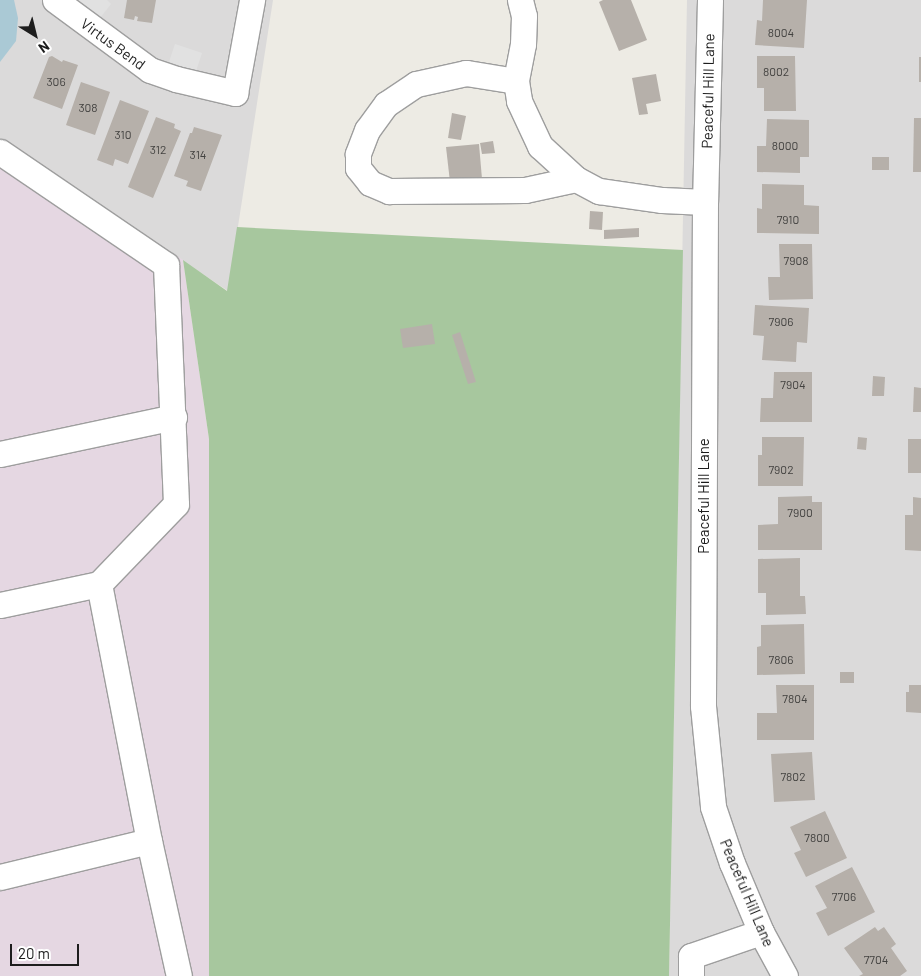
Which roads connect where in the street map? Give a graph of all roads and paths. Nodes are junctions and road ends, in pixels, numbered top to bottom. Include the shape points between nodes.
1 (55, 0) edge
2 (252, 0) edge
3 (520, 0) edge
4 (710, 0) edge
5 (516, 81) junction
6 (0, 152) edge
7 (576, 179) junction
8 (705, 202) junction
9 (174, 417) junction
10 (0, 454) edge
11 (99, 584) junction
12 (0, 605) edge
13 (149, 841) junction
14 (0, 878) edge
15 (762, 932) junction
16 (179, 976) edge
17 (691, 976) edge
18 (785, 976) edge

1 - 2 street, Virtus Bend via 150,70 235,93
3 - 5 street via 524,16 523,44
4 - 8 street, Peaceful Hill Lane
5 - 7 street via 518,101 540,146
5 - 7 street via 466,73 416,84 386,104 367,130 358,154 358,168 370,183 389,192 525,190
6 - 9 street via 166,266
7 - 8 street via 599,191
8 - 15 street, Peaceful Hill Lane via 702,706 713,807 732,863
9 - 10 street
9 - 11 street via 176,504
11 - 12 street
11 - 13 street
13 - 14 street
13 - 16 street
15 - 17 street via 691,956
15 - 18 street, Peaceful Hill Lane

